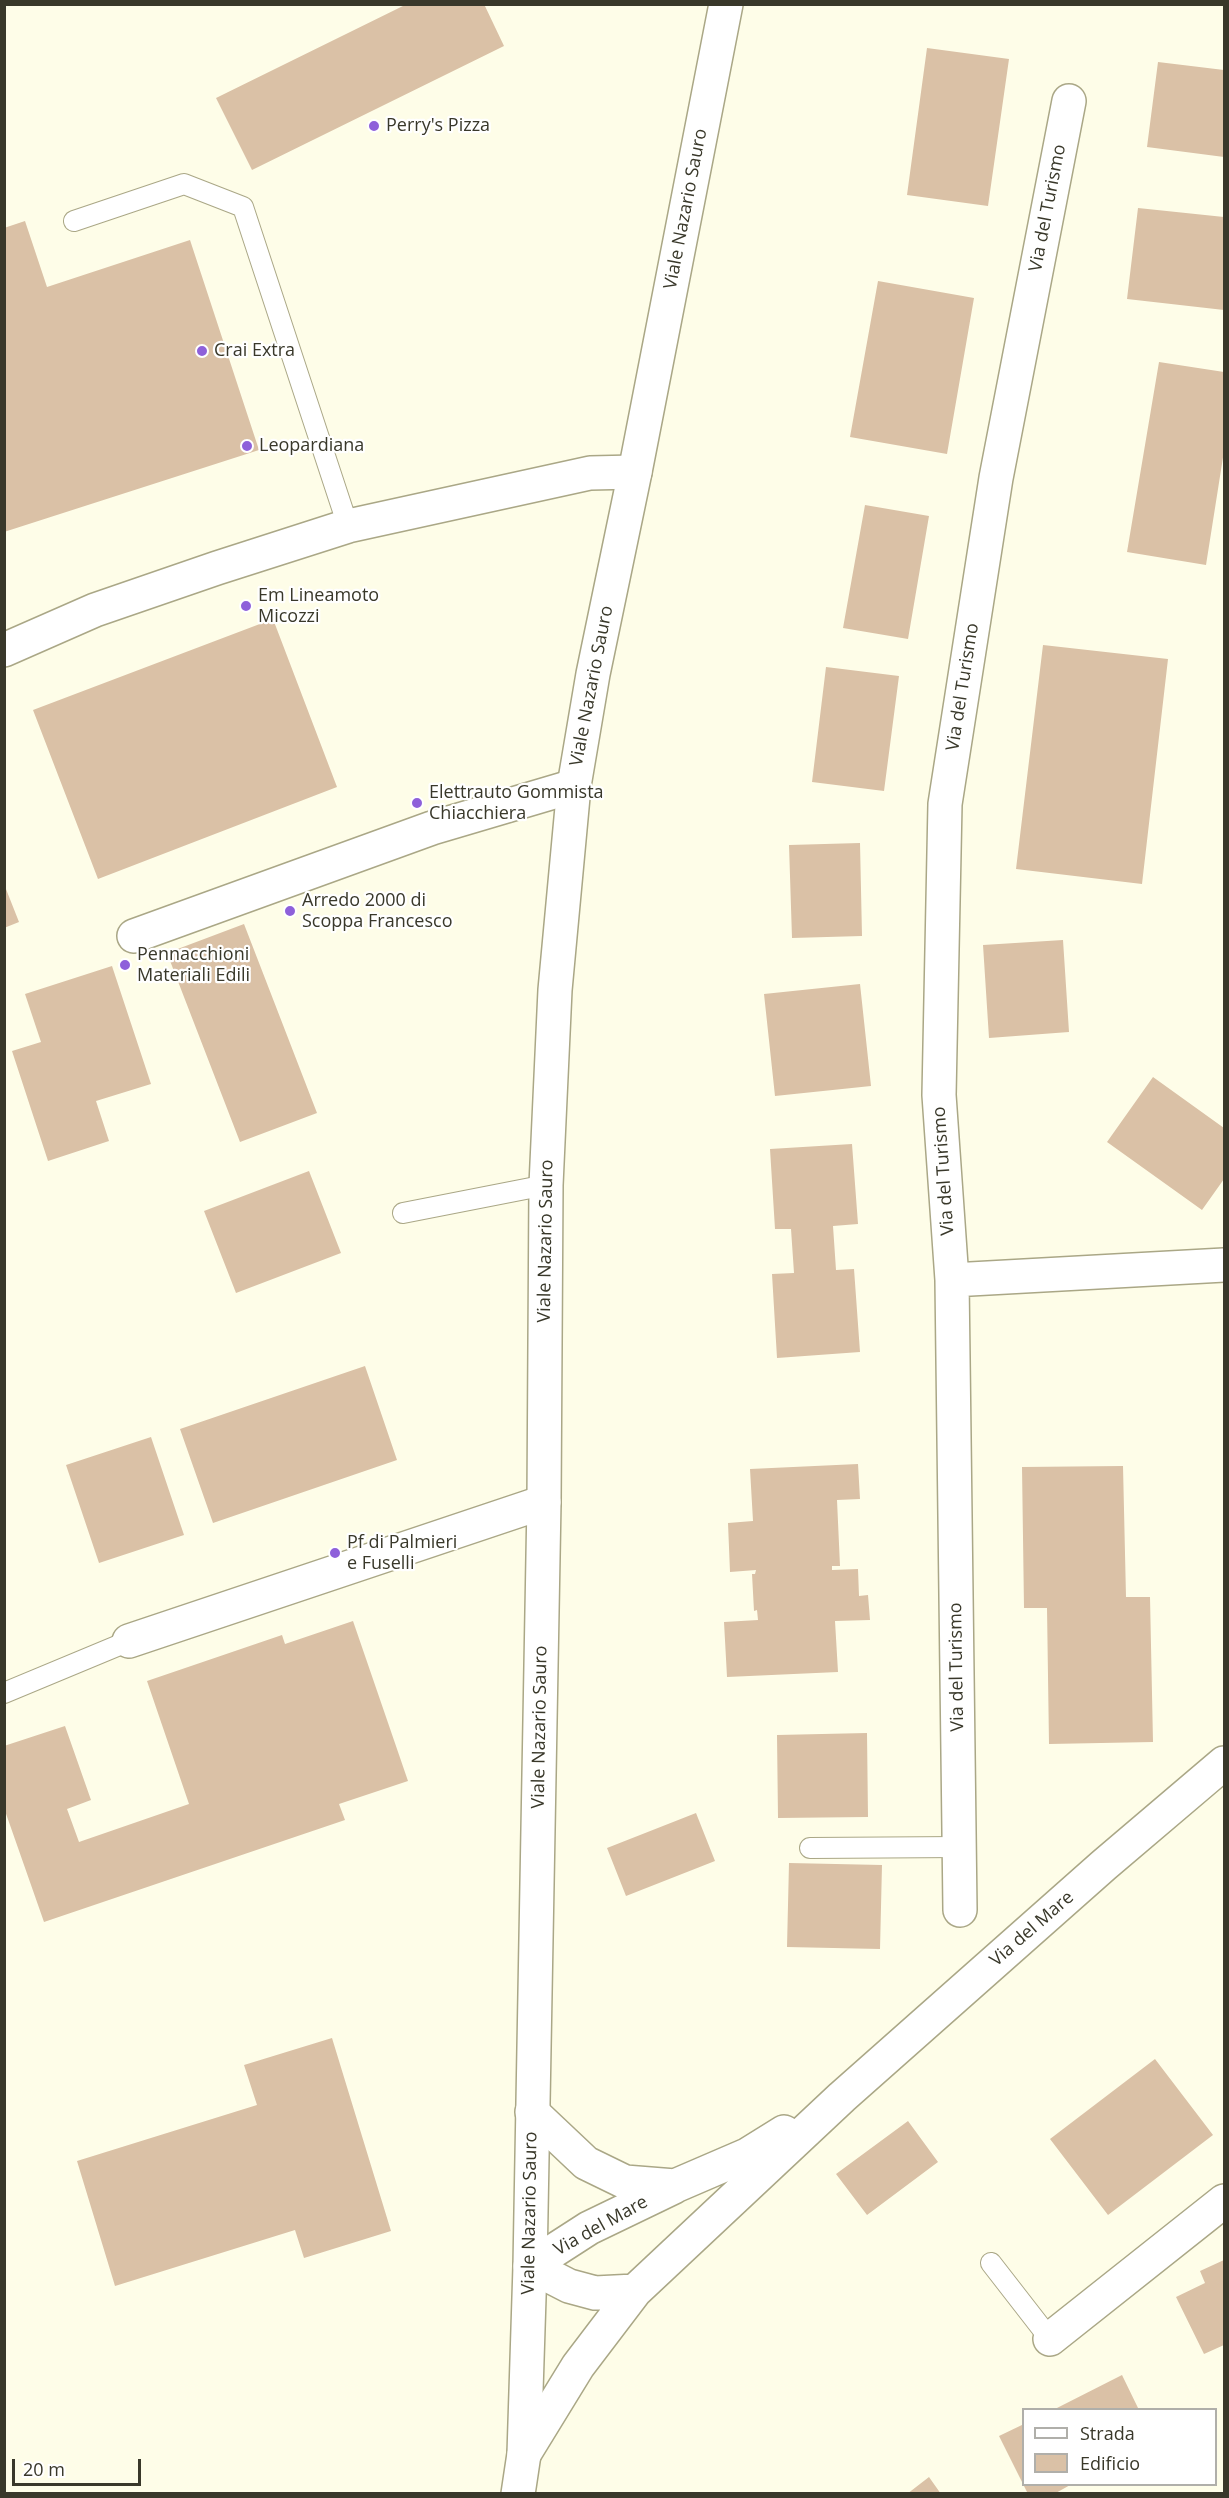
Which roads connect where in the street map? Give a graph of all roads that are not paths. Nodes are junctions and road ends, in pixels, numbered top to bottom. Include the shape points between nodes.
1 (726, 4) edge
2 (1069, 101) dead end
3 (74, 221) dead end
4 (635, 472) junction
5 (348, 526) junction
6 (4, 650) edge
7 (574, 786) junction
8 (134, 936) dead end
9 (546, 1185) junction
10 (403, 1213) dead end
11 (1224, 1265) edge
12 (951, 1280) junction
13 (544, 1502) junction
14 (129, 1641) joint
15 (4, 1693) edge
16 (1224, 1762) edge
17 (960, 1847) junction
18 (810, 1848) dead end
19 (960, 1910) dead end
20 (842, 2097) junction
21 (532, 2112) junction
22 (675, 2186) junction
23 (1224, 2201) edge
24 (991, 2263) dead end
25 (530, 2266) junction
26 (635, 2292) junction
27 (1050, 2339) joint
28 (524, 2454) junction
29 (518, 2493) edge

1 - 4 street, Viale Nazario Sauro
2 - 12 street, Via del Turismo via 996,478 945,804 939,1095
3 - 5 lane via 184,184 243,207
4 - 5 street via 590,473
4 - 7 street, Viale Nazario Sauro via 592,674
5 - 6 street via 95,610
7 - 8 street via 432,828
7 - 9 street, Viale Nazario Sauro via 555,990
9 - 10 lane
9 - 13 street, Viale Nazario Sauro
11 - 12 street
12 - 17 street, Via del Turismo
13 - 14 street
13 - 21 street, Viale Nazario Sauro
14 - 15 lane
16 - 20 street, Via del Mare
17 - 18 lane
17 - 19 street, Via del Turismo
20 - 22 street, Via del Mare via 747,2155
20 - 26 street, Via del Mare
21 - 22 street, Via del Mare via 586,2163 625,2182
21 - 25 street, Viale Nazario Sauro
22 - 25 street, Via del Mare via 589,2228
23 - 27 street
24 - 27 lane
25 - 26 street, Via del Mare via 569,2286 595,2293
25 - 28 street, Viale Nazario Sauro
26 - 28 street, Via del Mare via 578,2366
28 - 29 street, Viale Nazario Sauro

